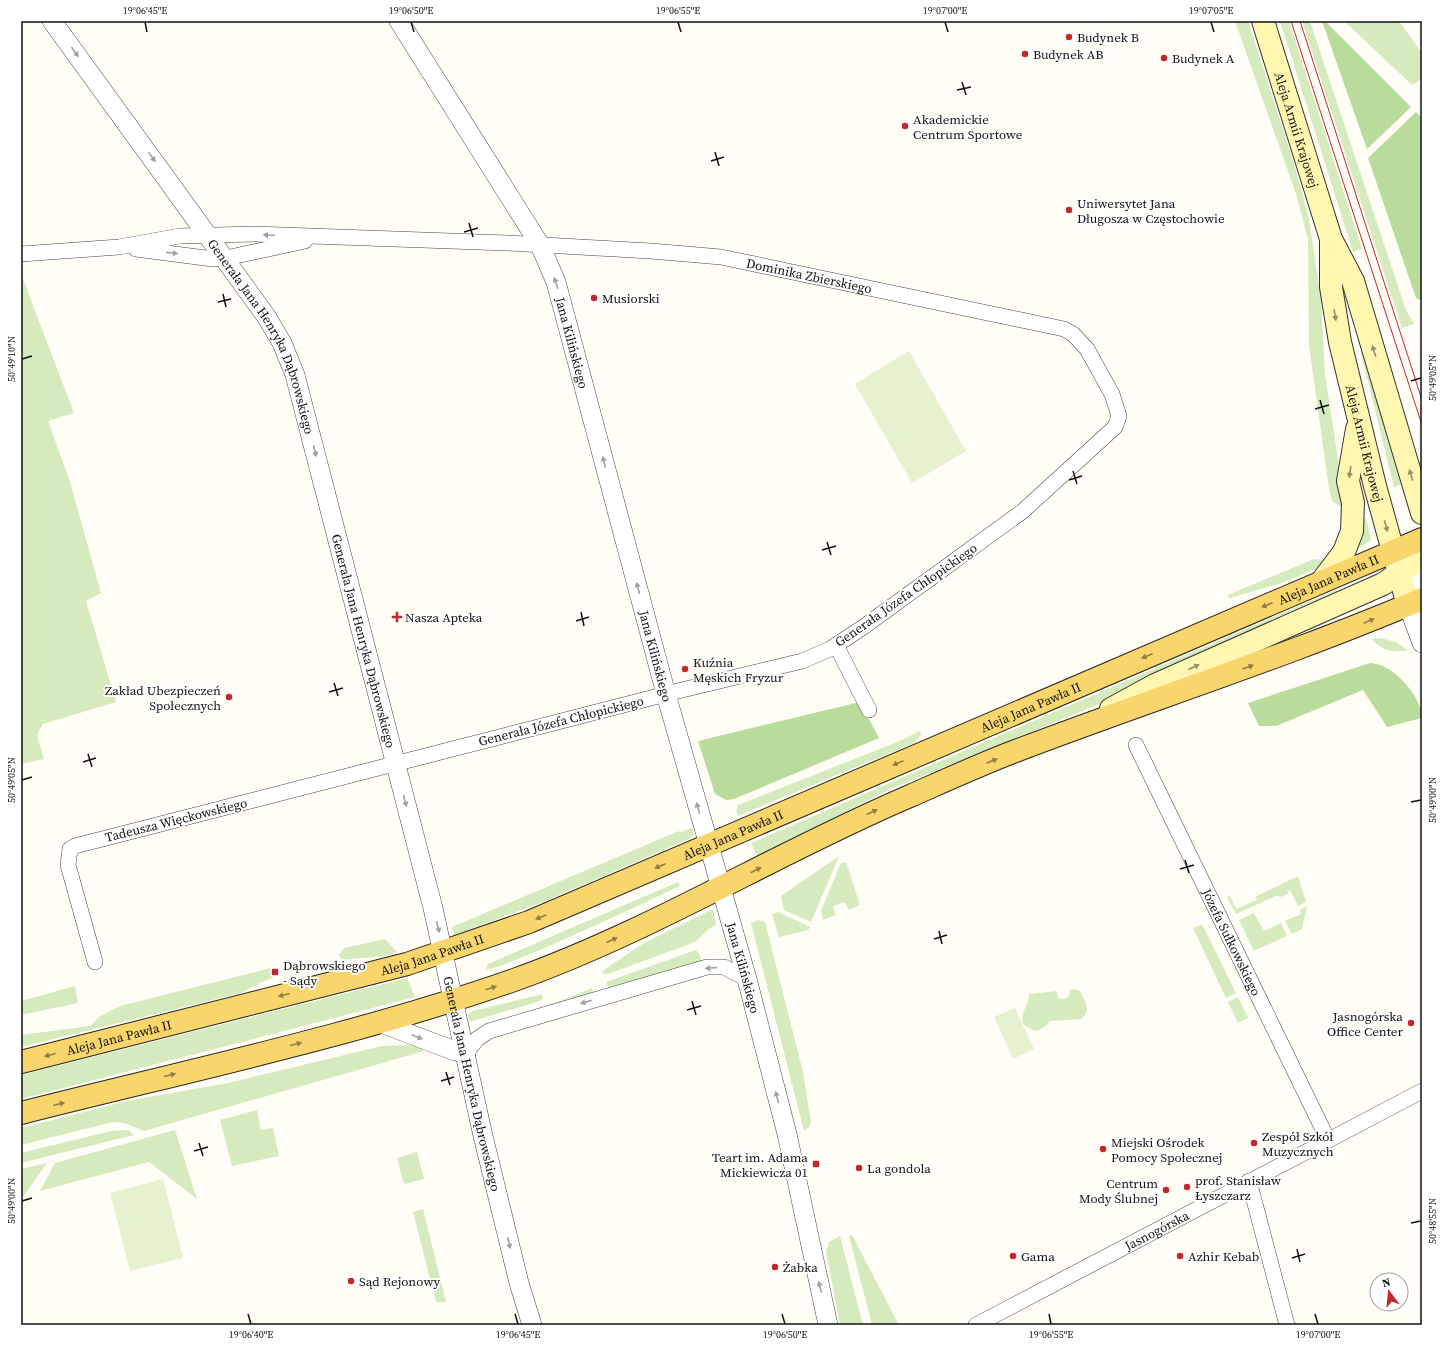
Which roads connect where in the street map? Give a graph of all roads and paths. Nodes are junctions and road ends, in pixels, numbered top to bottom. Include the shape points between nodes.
1 (52, 21) edge
2 (399, 21) edge
3 (1263, 21) edge
4 (208, 234) junction
5 (322, 236) junction
6 (1331, 238) junction
7 (540, 245) junction
8 (119, 247) junction
9 (21, 254) edge
10 (226, 258) junction
11 (1073, 334) joint
12 (1358, 420) junction
13 (1422, 513) edge
14 (1422, 539) edge
15 (1422, 549) edge
16 (1393, 551) junction
17 (1399, 575) junction
18 (1422, 579) edge
19 (1322, 581) junction
20 (1415, 602) edge
21 (1422, 643) edge
22 (836, 645) junction
23 (666, 694) junction
24 (869, 710) dead end
25 (1073, 730) junction
26 (1136, 745) dead end
27 (395, 763) junction
28 (709, 845) junction
29 (721, 888) junction
30 (444, 952) junction
31 (95, 962) dead end
32 (747, 979) junction
33 (454, 1000) junction
34 (381, 1023) junction
35 (466, 1053) junction
36 (21, 1062) edge
37 (1422, 1091) edge
38 (21, 1113) edge
39 (1328, 1140) junction
40 (1249, 1181) junction
41 (532, 1325) edge
42 (828, 1325) edge
43 (976, 1325) edge
44 (1287, 1325) edge

1 -> 4 street, Generała Jana Henryka Dąbrowskiego
2 - 7 street, Jana Kilińskiego
3 - 6 main road, Aleja Armii Krajowej
5 -> 4 street, Dominika Zbierskiego
4 - 8 street, Dominika Zbierskiego via 180,236
4 - 10 street, Generała Jana Henryka Dąbrowskiego
5 - 7 street, Dominika Zbierskiego
5 - 10 street via 257,253
6 -> 12 main road, Aleja Armii Krajowej via 1331,287 1335,316
13 -> 6 main road, Aleja Armii Krajowej via 1353,281
7 - 11 street, Dominika Zbierskiego via 721,257 1051,325
23 -> 7 street, Jana Kilińskiego via 556,282
8 - 9 street
8 -> 10 street via 213,259
10 -> 27 street, Generała Jana Henryka Dąbrowskiego via 282,343 295,375
11 - 22 street, Generała Józefa Chłopickiego via 1087,349 1112,394 1119,416 1115,426 1023,511
12 -> 16 main road, Aleja Armii Krajowej
12 -> 19 main road via 1348,481 1353,503 1352,531 1344,552
14 - 16 main road, Aleja Jana Pawła II
15 - 17 main road via 1410,566
16 - 17 main road, Aleja Armii Krajowej
16 - 19 main road, Aleja Jana Pawła II
17 - 20 main road, Aleja Armii Krajowej
25 -> 17 main road via 1155,685 1365,593
18 - 20 street
19 -> 28 main road, Aleja Jana Pawła II
20 - 21 street, Aleja Armii Krajowej
25 -> 20 main road via 1345,632
22 - 23 street, Generała Józefa Chłopickiego via 802,661
22 - 24 street
23 - 27 street, Generała Józefa Chłopickiego
28 -> 23 street, Jana Kilińskiego
29 -> 25 main road via 874,811 1012,752
26 - 39 street, Józefa Sułkowskiego
27 -> 30 street, Generała Jana Henryka Dąbrowskiego
27 - 31 street, Tadeusza Więckowskiego via 70,849 68,865
28 - 29 street, Jana Kilińskiego
28 -> 30 main road, Aleja Jana Pawła II via 529,922
29 - 32 street, Jana Kilińskiego
33 -> 29 main road via 568,960
30 - 33 street, Generała Jana Henryka Dąbrowskiego
30 -> 36 main road, Aleja Jana Pawła II via 407,964
32 -> 35 street via 724,967 707,967 489,1031 477,1039
42 -> 32 street, Jana Kilińskiego via 787,1134
33 - 34 main road
33 - 35 street, Generała Jana Henryka Dąbrowskiego
34 -> 35 street
38 -> 34 main road
35 -> 41 street, Generała Jana Henryka Dąbrowskiego via 500,1205
37 - 39 street, Jasnogórska
39 - 40 street, Jasnogórska
40 - 43 street, Jasnogórska
40 - 44 street

